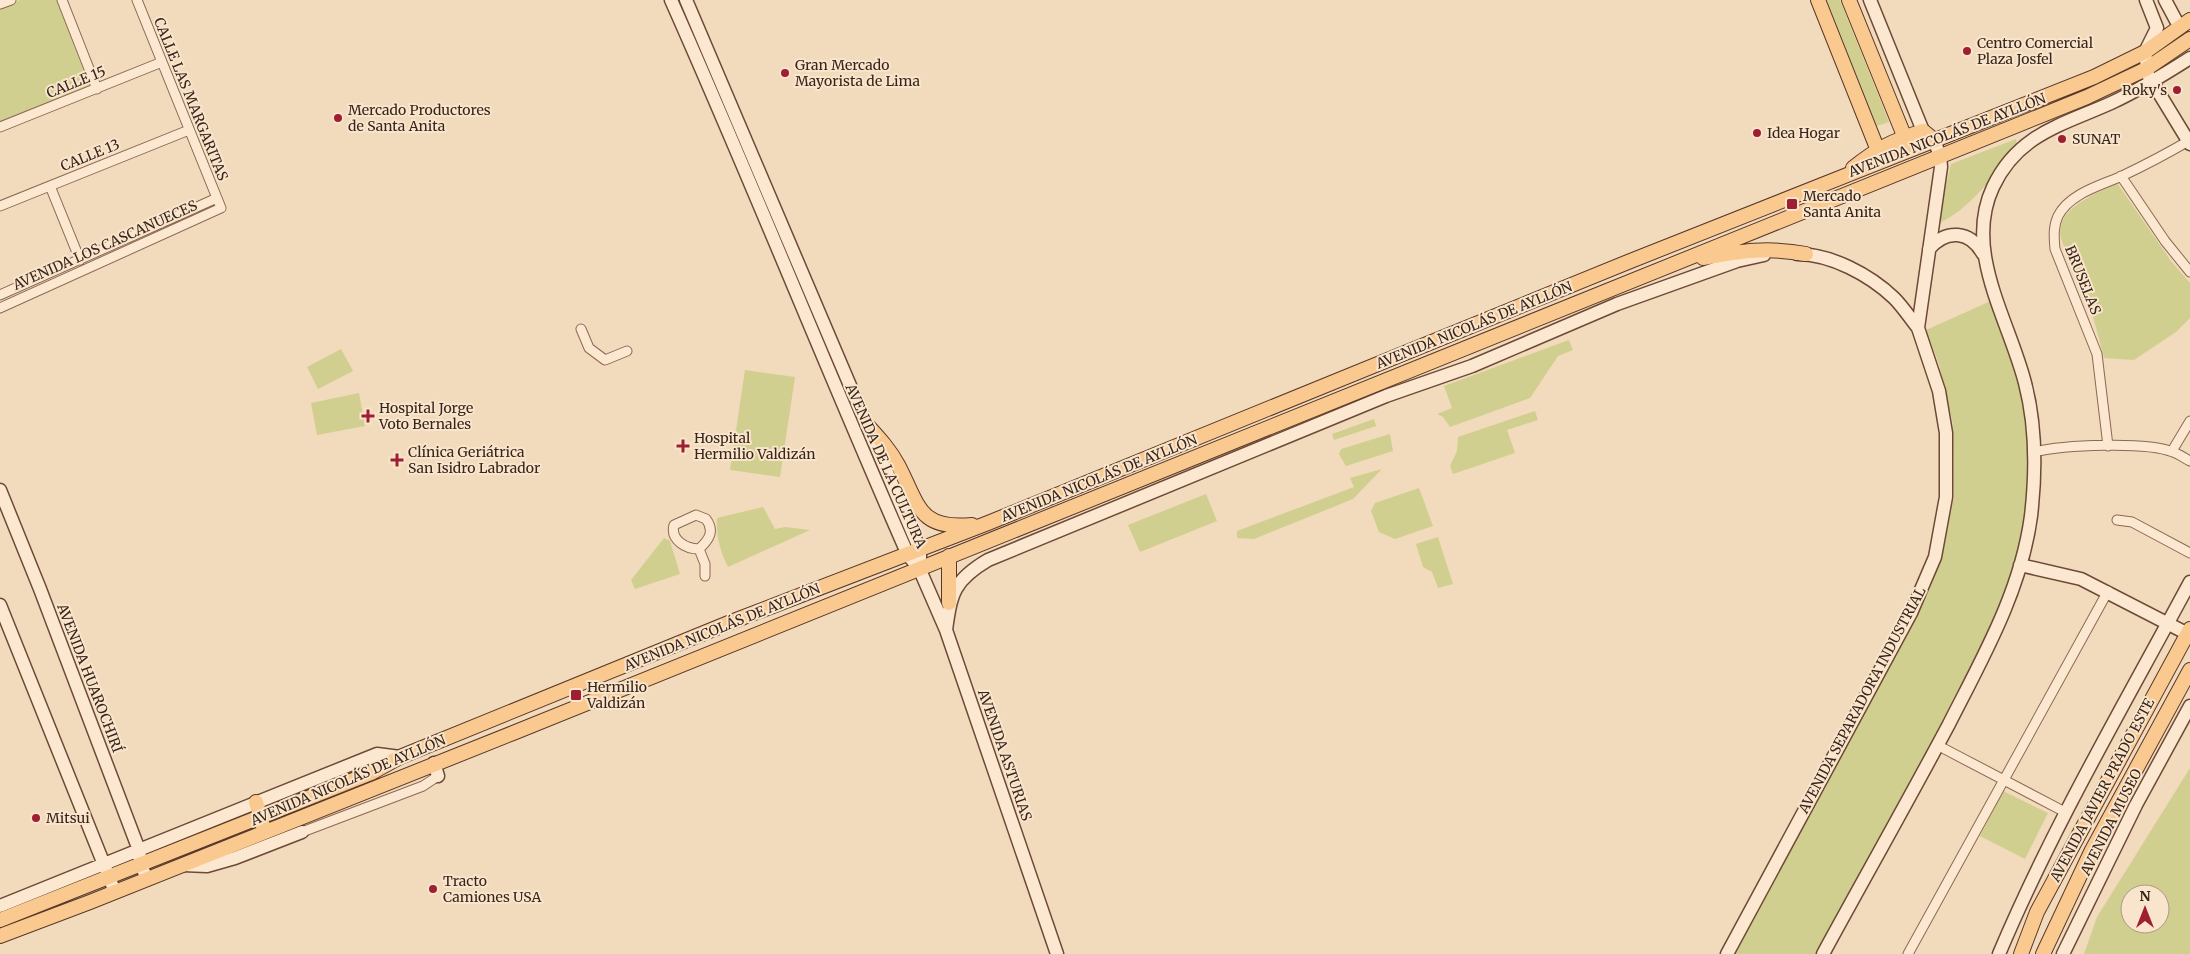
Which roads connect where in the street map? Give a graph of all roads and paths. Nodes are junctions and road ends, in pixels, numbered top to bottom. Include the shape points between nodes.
1 (11, 0) edge
2 (62, 0) edge
3 (136, 0) edge
4 (671, 0) edge
5 (686, 0) edge
6 (1818, 0) edge
7 (1849, 0) edge
8 (1870, 0) edge
9 (2146, 0) edge
10 (2165, 0) edge
11 (0, 4) edge
12 (2181, 21) edge
13 (2157, 28) junction
14 (2190, 39) edge
15 (2145, 52) junction
16 (2190, 58) edge
17 (162, 62) junction
18 (2149, 75) junction
19 (97, 88) junction
20 (0, 128) edge
21 (189, 130) junction
22 (1928, 136) junction
23 (1905, 138) junction
24 (2189, 142) edge
25 (1877, 148) junction
26 (1940, 156) junction
27 (1844, 176) junction
28 (2121, 176) junction
29 (50, 186) junction
30 (217, 198) junction
31 (0, 206) edge
32 (221, 208) joint
33 (174, 217) junction
34 (784, 226) junction
35 (179, 227) junction
36 (772, 232) junction
37 (134, 235) junction
38 (139, 245) junction
39 (1929, 249) junction
40 (1806, 254) junction
41 (1983, 254) junction
42 (80, 260) junction
43 (1670, 264) junction
44 (2190, 272) edge
45 (4, 293) edge
46 (12, 302) junction
47 (0, 308) edge
48 (1918, 328) junction
49 (581, 329) dead end
50 (627, 351) dead end
51 (2190, 421) edge
52 (867, 425) junction
53 (2108, 446) junction
54 (2172, 451) junction
55 (2034, 452) junction
56 (2190, 461) edge
57 (0, 490) edge
58 (2117, 520) dead end
59 (988, 523) junction
60 (699, 548) junction
61 (914, 553) junction
62 (2190, 553) edge
63 (949, 556) junction
64 (2020, 565) junction
65 (919, 568) junction
66 (705, 576) dead end
67 (2190, 582) edge
68 (2108, 591) junction
69 (949, 603) junction
70 (0, 605) edge
71 (2167, 624) junction
72 (946, 630) junction
73 (2189, 632) edge
74 (2190, 670) edge
75 (2190, 706) edge
76 (2127, 743) junction
77 (1938, 745) junction
78 (400, 758) junction
79 (2141, 758) junction
80 (436, 769) junction
81 (2004, 780) junction
82 (256, 802) junction
83 (2065, 812) junction
84 (260, 818) junction
85 (264, 832) junction
86 (302, 832) joint
87 (139, 850) junction
88 (104, 864) junction
89 (141, 865) junction
90 (182, 865) junction
91 (109, 878) junction
92 (147, 879) junction
93 (114, 892) junction
94 (0, 906) edge
95 (0, 920) edge
96 (1, 936) edge
97 (1057, 954) edge
98 (1727, 954) edge
99 (1823, 954) edge
100 (1908, 954) edge
101 (1999, 954) edge
102 (2020, 954) edge
103 (2042, 954) edge
104 (2064, 954) edge

1 - 11 street
2 - 19 street
3 - 17 street, CALLE LAS MARGARITAS
4 - 36 main road, AVENIDA DE LA CULTURA
5 - 34 main road, AVENIDA DE LA CULTURA
6 - 25 main road
7 - 23 main road
8 - 22 main road, AVENIDA SEPARADORA INDUSTRIAL
9 - 13 main road
10 - 12 main road
12 - 13 main road
12 - 15 main road, AVENIDA NICOLÁS DE AYLLÓN
13 - 15 main road
14 - 18 main road, AVENIDA NICOLÁS DE AYLLÓN
15 - 18 main road
15 - 22 main road, AVENIDA NICOLÁS DE AYLLÓN via 2094,77
16 - 18 main road, AVENIDA NICOLÁS DE AYLLÓN
17 - 19 street, CALLE 15
17 - 21 street, CALLE LAS MARGARITAS
18 - 24 main road
18 - 26 main road, AVENIDA NICOLÁS DE AYLLÓN
18 - 41 main road, AVENIDA NICOLÁS DE AYLLÓN via 2111,103 2040,134 2010,161 1993,187 1984,217
19 - 20 street, CALLE 15
21 - 29 street, CALLE 13
21 - 30 street, CALLE LAS MARGARITAS
22 - 23 main road
22 - 26 main road, AVENIDA SEPARADORA INDUSTRIAL
22 - 27 main road, AVENIDA NICOLÁS DE AYLLÓN
23 - 25 main road
24 - 28 street, BRUSELAS
25 - 27 main road
26 - 39 main road, AVENIDA SEPARADORA INDUSTRIAL
26 - 43 main road, AVENIDA NICOLÁS DE AYLLÓN
27 - 59 main road, AVENIDA NICOLÁS DE AYLLÓN
28 - 44 street
28 - 53 street, BRUSELAS via 2098,185 2069,203 2059,215 2053,234 2055,249 2097,354
29 - 31 street, CALLE 13
29 - 42 street
30 - 32 street, CALLE LAS MARGARITAS
30 - 33 street, AVENIDA LOS CASCANUECES
32 - 35 street, AVENIDA LOS CASCANUECES
33 - 35 street
33 - 37 street, AVENIDA LOS CASCANUECES
34 - 36 main road
34 - 52 main road, AVENIDA DE LA CULTURA
35 - 38 street, AVENIDA LOS CASCANUECES
36 - 61 main road, AVENIDA DE LA CULTURA via 818,348
37 - 38 street
37 - 42 street, AVENIDA LOS CASCANUECES
38 - 46 street, AVENIDA LOS CASCANUECES
39 - 41 main road via 1936,240 1958,234 1978,244
39 - 48 main road, AVENIDA SEPARADORA INDUSTRIAL
40 - 43 main road via 1746,250
40 - 48 main road via 1852,269 1873,281 1894,298
40 - 69 main road via 1768,255 1738,261 1617,304 1472,366 1386,396 988,560 970,570
41 - 55 main road via 2026,385
42 - 45 street, AVENIDA LOS CASCANUECES
43 - 63 main road, AVENIDA NICOLÁS DE AYLLÓN
45 - 46 street
46 - 47 street, AVENIDA LOS CASCANUECES
48 - 98 main road, AVENIDA SEPARADORA INDUSTRIAL via 1939,391 1946,433 1946,496 1935,557 1911,613
49 - 50 street via 589,348 605,360
51 - 54 street
52 - 59 main road via 889,449 922,514 943,525
52 - 61 main road, AVENIDA DE LA CULTURA
53 - 54 street
53 - 55 street via 2055,447
54 - 56 street
55 - 64 main road via 2031,516
57 - 87 main road, AVENIDA HUAROCHIRÍ
58 - 62 street via 2132,522
59 - 61 main road, AVENIDA NICOLÁS DE AYLLÓN
60 - 60 street via 682,544 674,536 672,530 678,522 696,515 706,519 711,530 709,538
60 - 66 street via 705,564
61 - 65 main road, AVENIDA DE LA CULTURA
61 - 78 main road, AVENIDA NICOLÁS DE AYLLÓN via 731,622
63 - 65 main road, AVENIDA NICOLÁS DE AYLLÓN
63 - 69 main road
64 - 68 main road via 2081,579
64 - 77 main road via 1992,641
65 - 72 main road, AVENIDA ASTURIAS
65 - 80 main road, AVENIDA NICOLÁS DE AYLLÓN
67 - 71 main road
68 - 71 main road
68 - 81 street
69 - 72 main road
70 - 88 main road
71 - 73 main road
71 - 83 main road
72 - 97 main road, AVENIDA ASTURIAS
73 - 76 main road, AVENIDA JAVIER PRADO ESTE
74 - 79 main road, AVENIDA JAVIER PRADO ESTE
75 - 104 main road, AVENIDA MUSEO via 2136,805
76 - 79 main road via 2136,746
76 - 102 main road, AVENIDA JAVIER PRADO ESTE via 2037,912
77 - 81 street
77 - 99 main road
78 - 82 main road, AVENIDA NICOLÁS DE AYLLÓN via 377,754
78 - 84 main road, AVENIDA NICOLÁS DE AYLLÓN
79 - 103 main road, AVENIDA JAVIER PRADO ESTE
80 - 85 main road, AVENIDA NICOLÁS DE AYLLÓN
80 - 86 street, AVENIDA NICOLÁS DE AYLLÓN via 423,786
81 - 83 street
81 - 100 street
82 - 84 main road
82 - 87 main road, AVENIDA NICOLÁS DE AYLLÓN
83 - 101 main road
84 - 85 main road
84 - 89 main road, AVENIDA NICOLÁS DE AYLLÓN
85 - 90 main road, AVENIDA NICOLÁS DE AYLLÓN
86 - 90 main road, AVENIDA NICOLÁS DE AYLLÓN via 206,866
87 - 88 main road, AVENIDA NICOLÁS DE AYLLÓN
87 - 89 main road, AVENIDA HUAROCHIRÍ
88 - 91 main road
88 - 94 main road, AVENIDA NICOLÁS DE AYLLÓN
89 - 91 main road, AVENIDA NICOLÁS DE AYLLÓN
89 - 92 main road, AVENIDA HUAROCHIRÍ
90 - 92 main road, AVENIDA NICOLÁS DE AYLLÓN
91 - 93 main road
91 - 95 main road, AVENIDA NICOLÁS DE AYLLÓN
92 - 93 main road, AVENIDA NICOLÁS DE AYLLÓN
93 - 96 main road, AVENIDA NICOLÁS DE AYLLÓN

